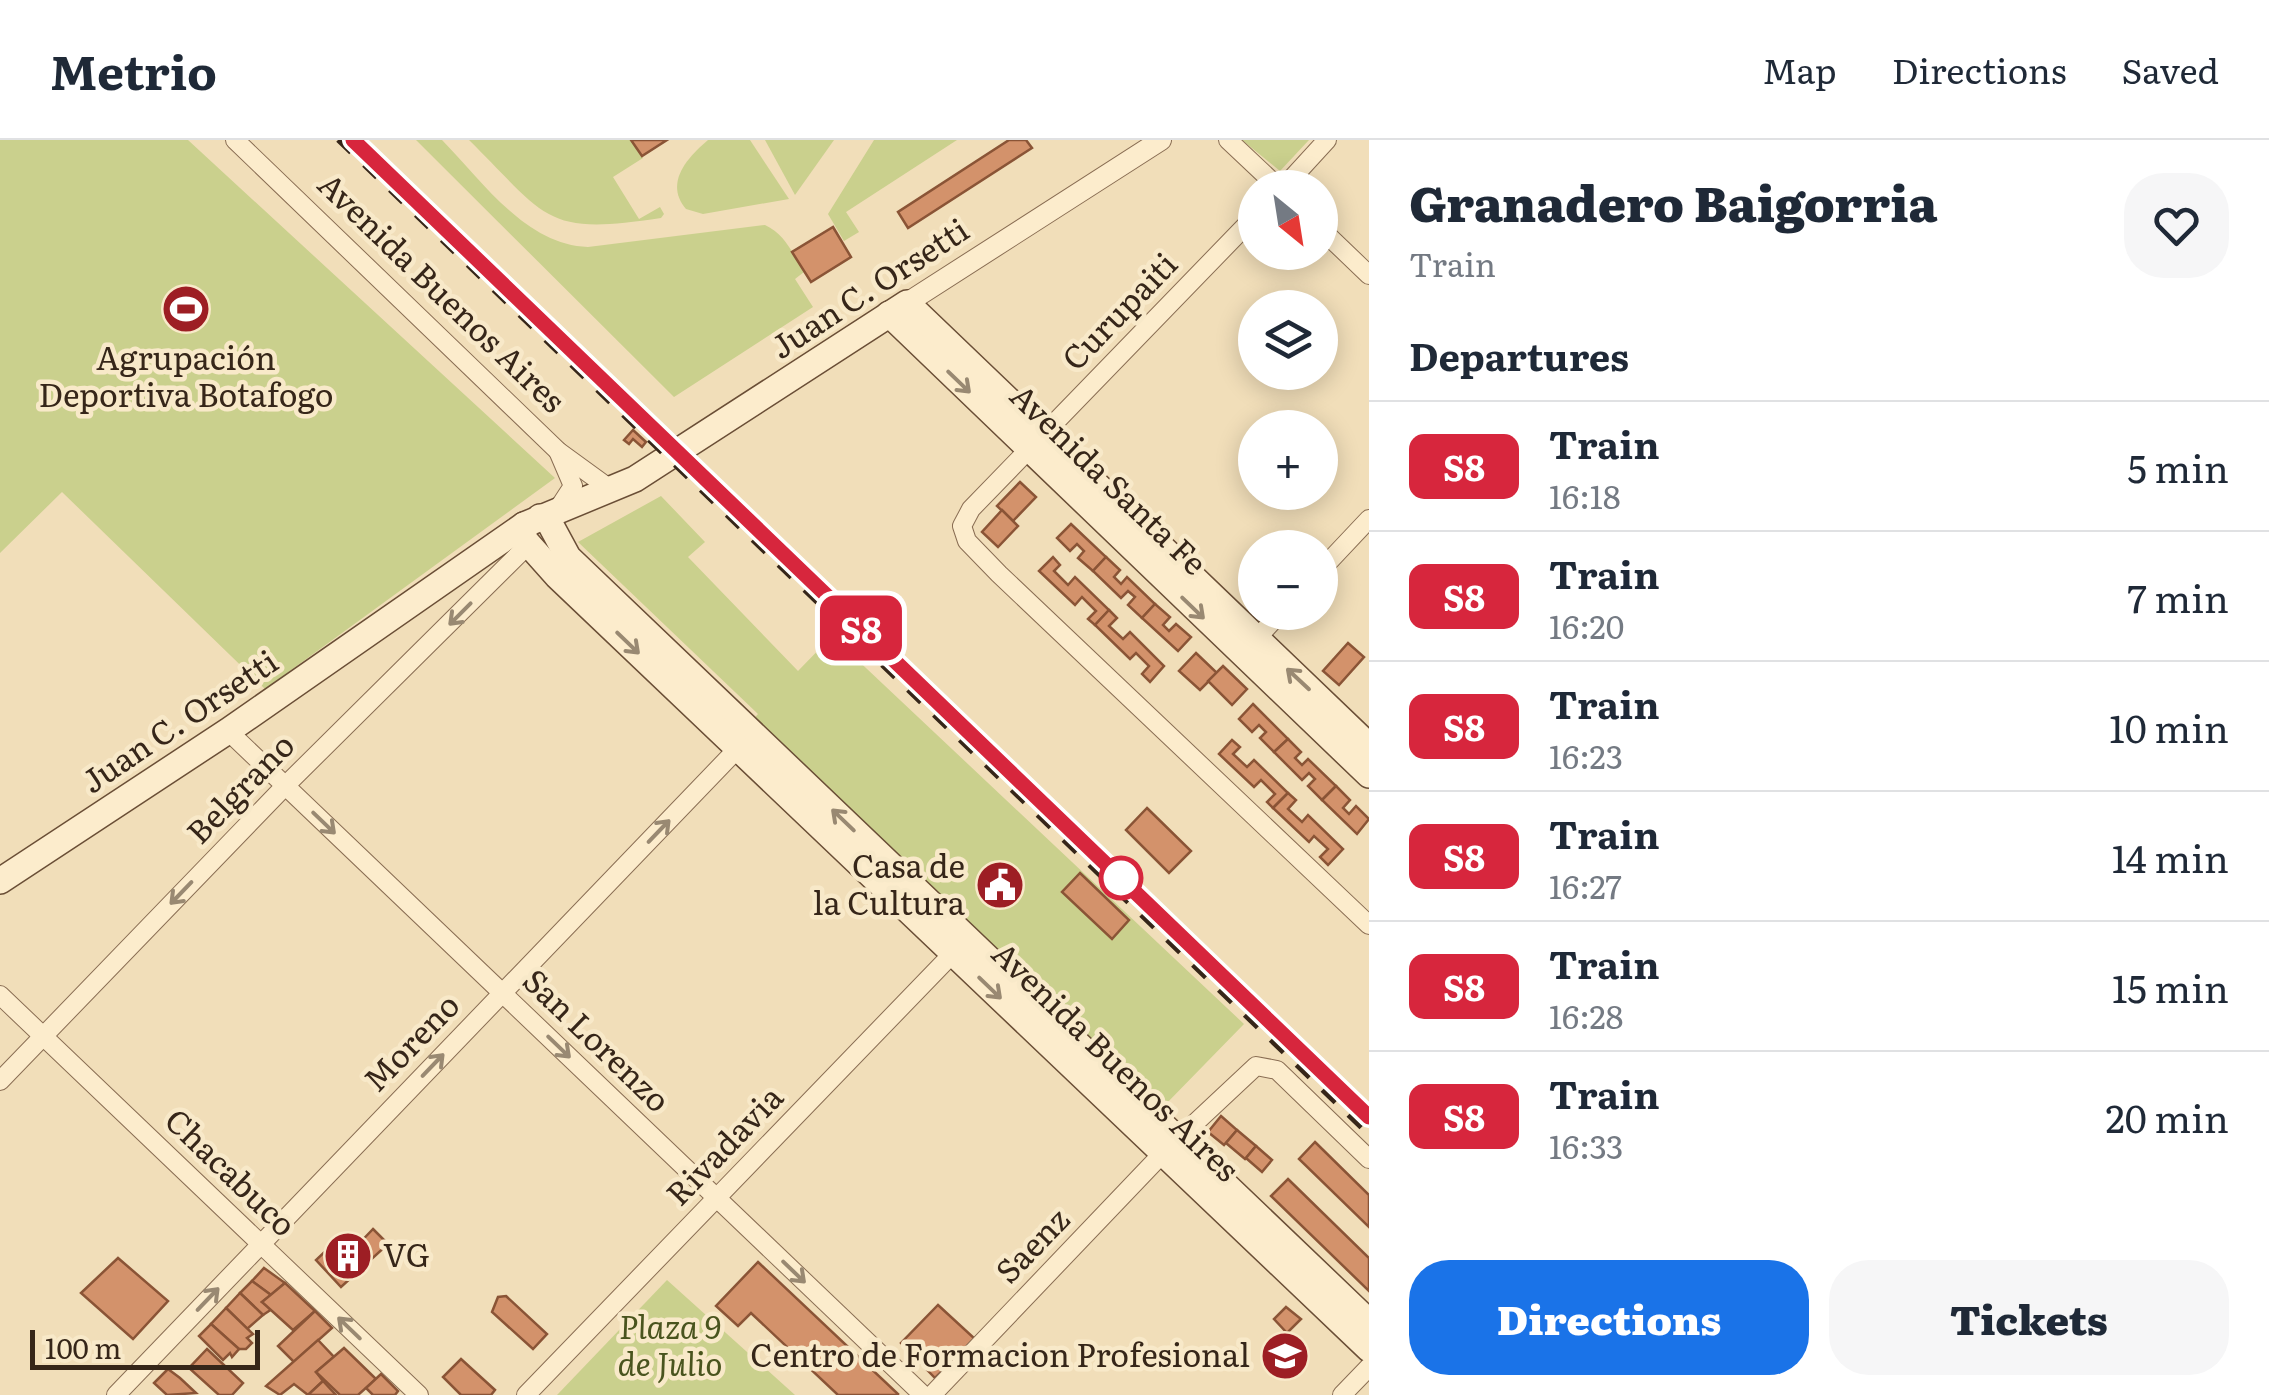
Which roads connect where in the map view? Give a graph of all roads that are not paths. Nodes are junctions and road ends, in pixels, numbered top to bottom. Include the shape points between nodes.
1 (235, 140) edge
2 (1161, 140) edge
3 (1228, 140) edge
4 (1327, 140) edge
5 (1261, 170) edge
6 (1298, 170) edge
7 (1238, 234) edge
8 (1338, 245) edge
9 (1369, 275) edge
10 (898, 309) junction
11 (1036, 442) junction
12 (558, 451) junction
13 (614, 491) junction
14 (1369, 519) edge
15 (541, 526) junction
16 (1338, 552) edge
17 (1265, 630) edge
18 (1249, 647) junction
19 (228, 731) junction
20 (745, 741) junction
21 (1369, 746) edge
22 (1369, 774) edge
23 (285, 786) junction
24 (0, 880) edge
25 (1369, 926) edge
26 (960, 946) junction
27 (502, 993) junction
28 (0, 995) edge
29 (43, 1036) junction
30 (0, 1081) edge
31 (1171, 1147) junction
32 (1369, 1159) edge
33 (717, 1198) junction
34 (261, 1244) junction
35 (1369, 1322) edge
36 (1369, 1349) edge
37 (1369, 1367) edge
38 (116, 1395) edge
39 (419, 1395) edge
40 (526, 1395) edge
41 (923, 1395) edge
42 (932, 1395) edge
43 (1342, 1395) edge

1 - 12 street, Avenida Buenos Aires
2 - 10 street, Juan C. Orsetti
3 - 5 street
4 - 6 street
7 - 11 street, Curupaiti
8 - 9 street
10 - 11 main road, Avenida Santa Fe
10 - 13 main road, Juan C. Orsetti
11 - 18 main road, Avenida Santa Fe
11 - 25 street, Curupaiti via 970,510 962,526 967,541
12 - 13 street, Avenida Buenos Aires
12 - 15 street, Avenida Buenos Aires via 573,486
13 - 15 main road, Juan C. Orsetti
14 - 16 street
15 - 19 main road, Juan C. Orsetti via 494,548
15 - 20 main road, Avenida Buenos Aires
15 -> 23 street, Belgrano
17 - 18 street
21 -> 18 main road, Avenida Santa Fe
18 - 22 main road, Avenida Santa Fe
19 - 23 street, San Lorenzo
19 - 24 main road, Juan C. Orsetti
20 - 26 main road, Avenida Buenos Aires
27 -> 20 street, Moreno
23 -> 27 street, San Lorenzo
23 -> 29 street, Belgrano
26 - 31 main road, Avenida Buenos Aires
26 - 33 street, Rivadavia
27 -> 33 street, San Lorenzo
34 -> 27 street, Moreno
28 - 29 street, Chacabuco
29 - 30 street, Belgrano
29 - 34 street, Chacabuco
31 - 32 street, Saenz via 1248,1070 1266,1065
31 - 35 main road, Avenida Buenos Aires
31 - 36 main road, Avenida Buenos Aires
31 - 42 street, Saenz
33 - 40 street, Rivadavia
33 -> 41 street, San Lorenzo
38 -> 34 street, Moreno
39 -> 34 street, Chacabuco
37 - 43 street

